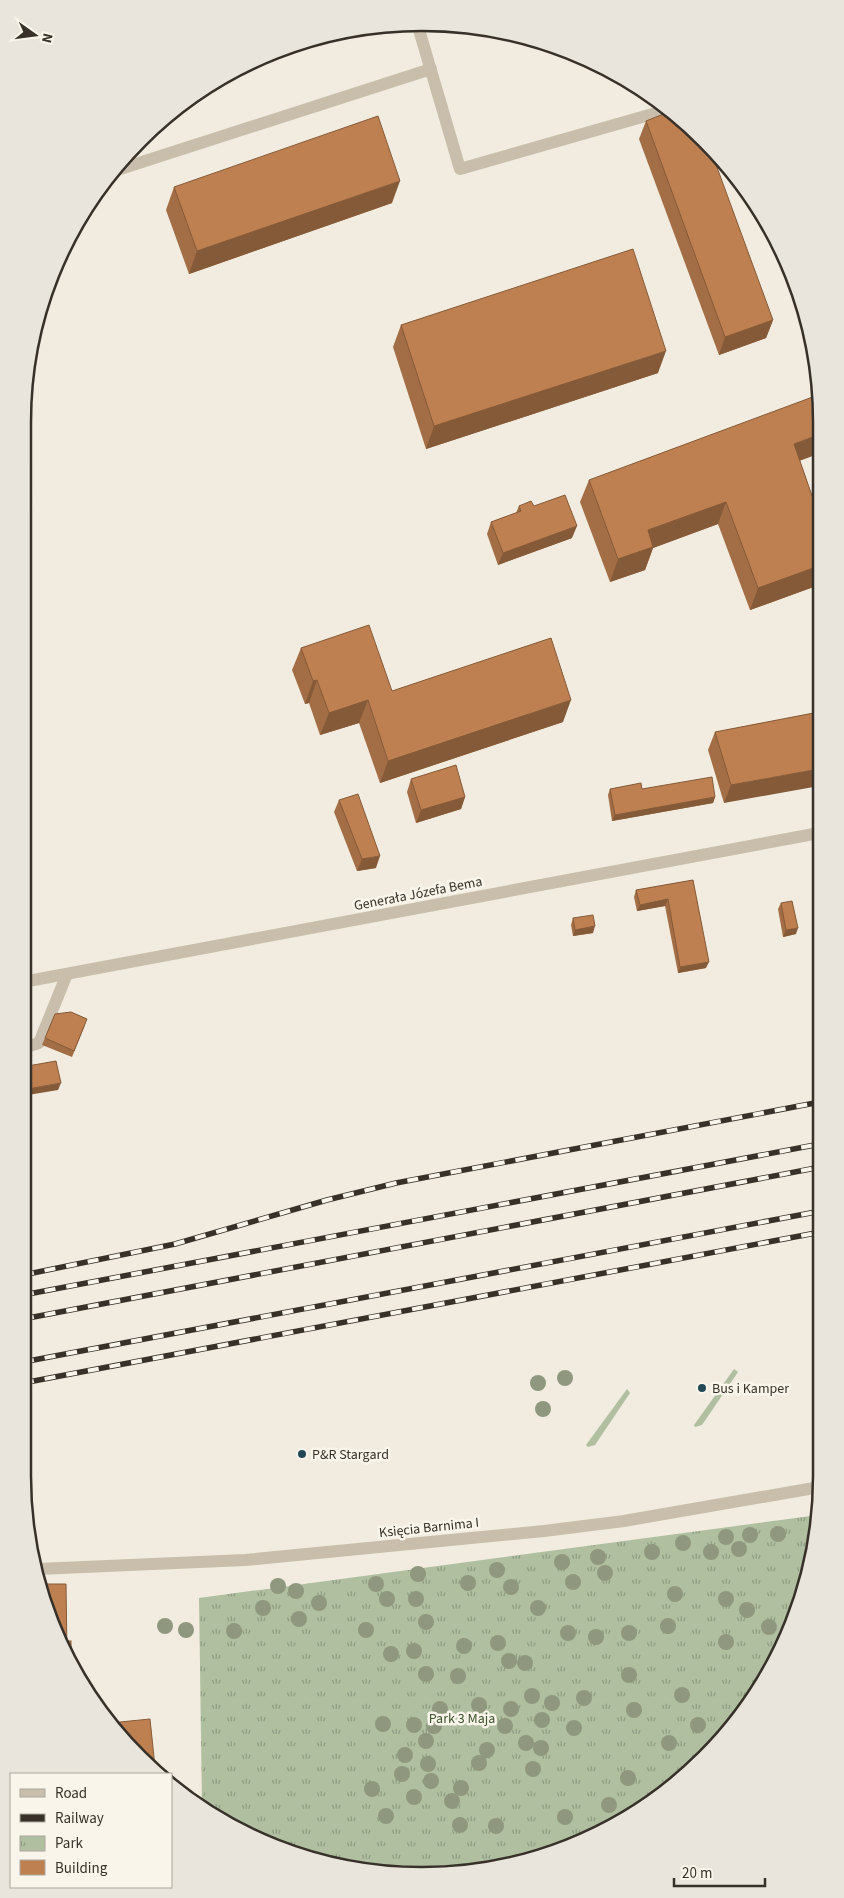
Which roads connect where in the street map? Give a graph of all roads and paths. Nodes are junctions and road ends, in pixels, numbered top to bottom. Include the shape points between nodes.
1 (419, 31) edge
2 (431, 69) junction
3 (661, 113) edge
4 (125, 167) edge
5 (813, 834) edge
6 (67, 974) junction
7 (31, 980) edge
8 (31, 1045) edge
9 (813, 1488) edge
10 (43, 1569) edge

1 - 2 street
2 - 3 street via 460,169
2 - 4 street
5 - 6 street, Generała Józefa Bema
6 - 7 street, Generała Józefa Bema
6 - 8 street via 39,1043
9 - 10 street, Księcia Barnima I via 624,1521 544,1531 245,1560

